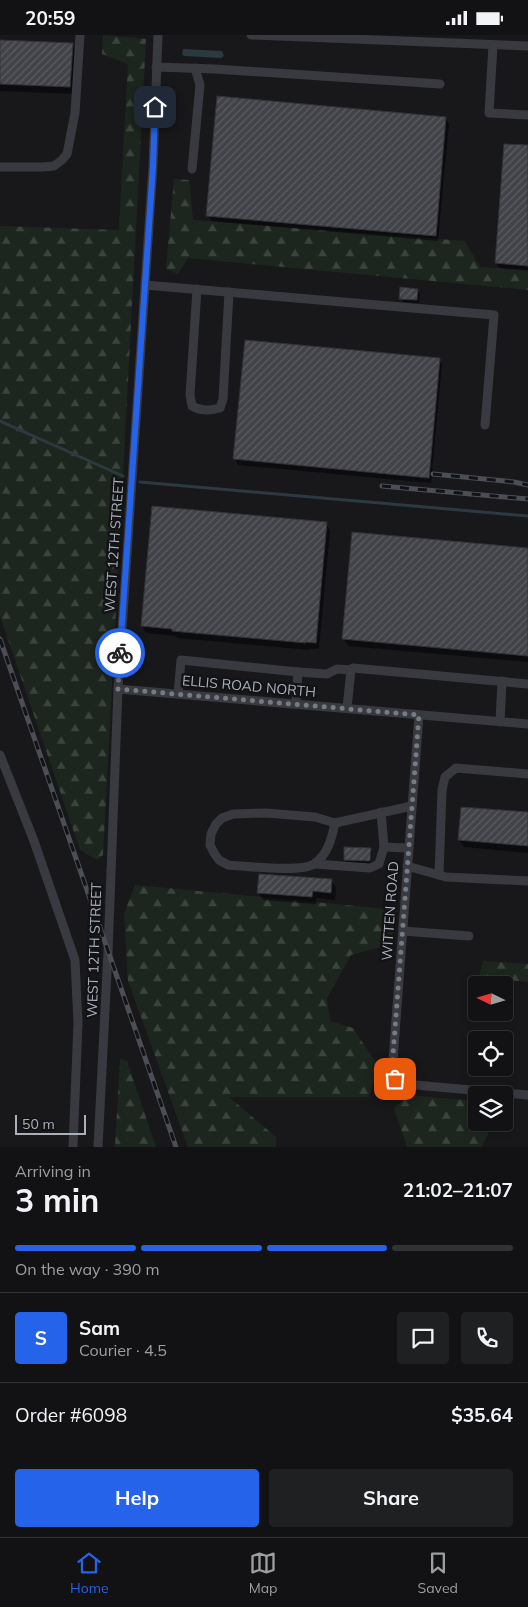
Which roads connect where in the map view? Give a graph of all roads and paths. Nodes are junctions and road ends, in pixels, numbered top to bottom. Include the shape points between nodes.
1 (80, 35) edge
2 (158, 35) edge
3 (251, 35) edge
4 (493, 45) junction
5 (528, 46) edge
6 (156, 67) junction
7 (195, 68) junction
8 (440, 84) dead end
9 (528, 115) edge
10 (0, 167) edge
11 (192, 169) dead end
12 (145, 285) junction
13 (197, 289) junction
14 (229, 292) junction
15 (485, 425) dead end
16 (351, 670) junction
17 (298, 672) junction
18 (502, 681) junction
19 (528, 684) edge
20 (118, 689) junction
21 (178, 694) junction
22 (296, 704) junction
23 (347, 708) junction
24 (419, 715) junction
25 (500, 722) junction
26 (528, 725) edge
27 (0, 755) edge
28 (528, 774) edge
29 (412, 806) junction
30 (381, 812) junction
31 (335, 823) junction
32 (384, 847) junction
33 (408, 848) junction
34 (315, 864) junction
35 (407, 866) junction
36 (440, 875) junction
37 (528, 881) edge
38 (403, 931) junction
39 (469, 936) dead end
40 (528, 1095) edge
41 (73, 1147) edge
42 (98, 1147) edge

1 - 10 street via 75,113 67,154 54,166
2 - 6 street, WEST 12TH STREET
3 - 4 street
4 - 5 street
4 - 9 street via 488,113
6 - 7 street
6 - 12 street, WEST 12TH STREET
7 - 8 street
7 - 11 street via 200,85
12 - 13 street
12 - 20 street, WEST 12TH STREET
13 - 14 street
13 - 14 street via 190,395 192,406 211,411 220,408 223,399
14 - 15 street via 494,315
16 - 17 street via 337,669 327,674
16 - 18 street
16 - 23 street
17 - 21 street via 181,660
17 - 22 street
18 - 19 street
18 - 25 street
20 - 21 street, ELLIS ROAD NORTH
20 - 42 street, WEST 12TH STREET
21 - 22 street, ELLIS ROAD NORTH
22 - 23 street, ELLIS ROAD NORTH
23 - 24 street, ELLIS ROAD NORTH
24 - 25 street, ELLIS ROAD NORTH
24 - 29 street, WITTEN ROAD
25 - 26 street, ELLIS ROAD NORTH
27 - 41 street via 75,960 78,1023
28 - 36 street via 456,768 445,777
29 - 30 street
29 - 33 street, WITTEN ROAD
30 - 31 street
30 - 32 street
31 - 34 street via 327,849
31 - 34 street via 305,816 233,814 222,818 211,834 210,845 214,853 228,865 293,869
32 - 33 street
32 - 34 street via 379,864 370,868
33 - 35 street, WITTEN ROAD
35 - 36 street
35 - 38 street, WITTEN ROAD
36 - 37 street
38 - 39 street
38 - 40 street, WITTEN ROAD via 392,1068 395,1079 404,1084

